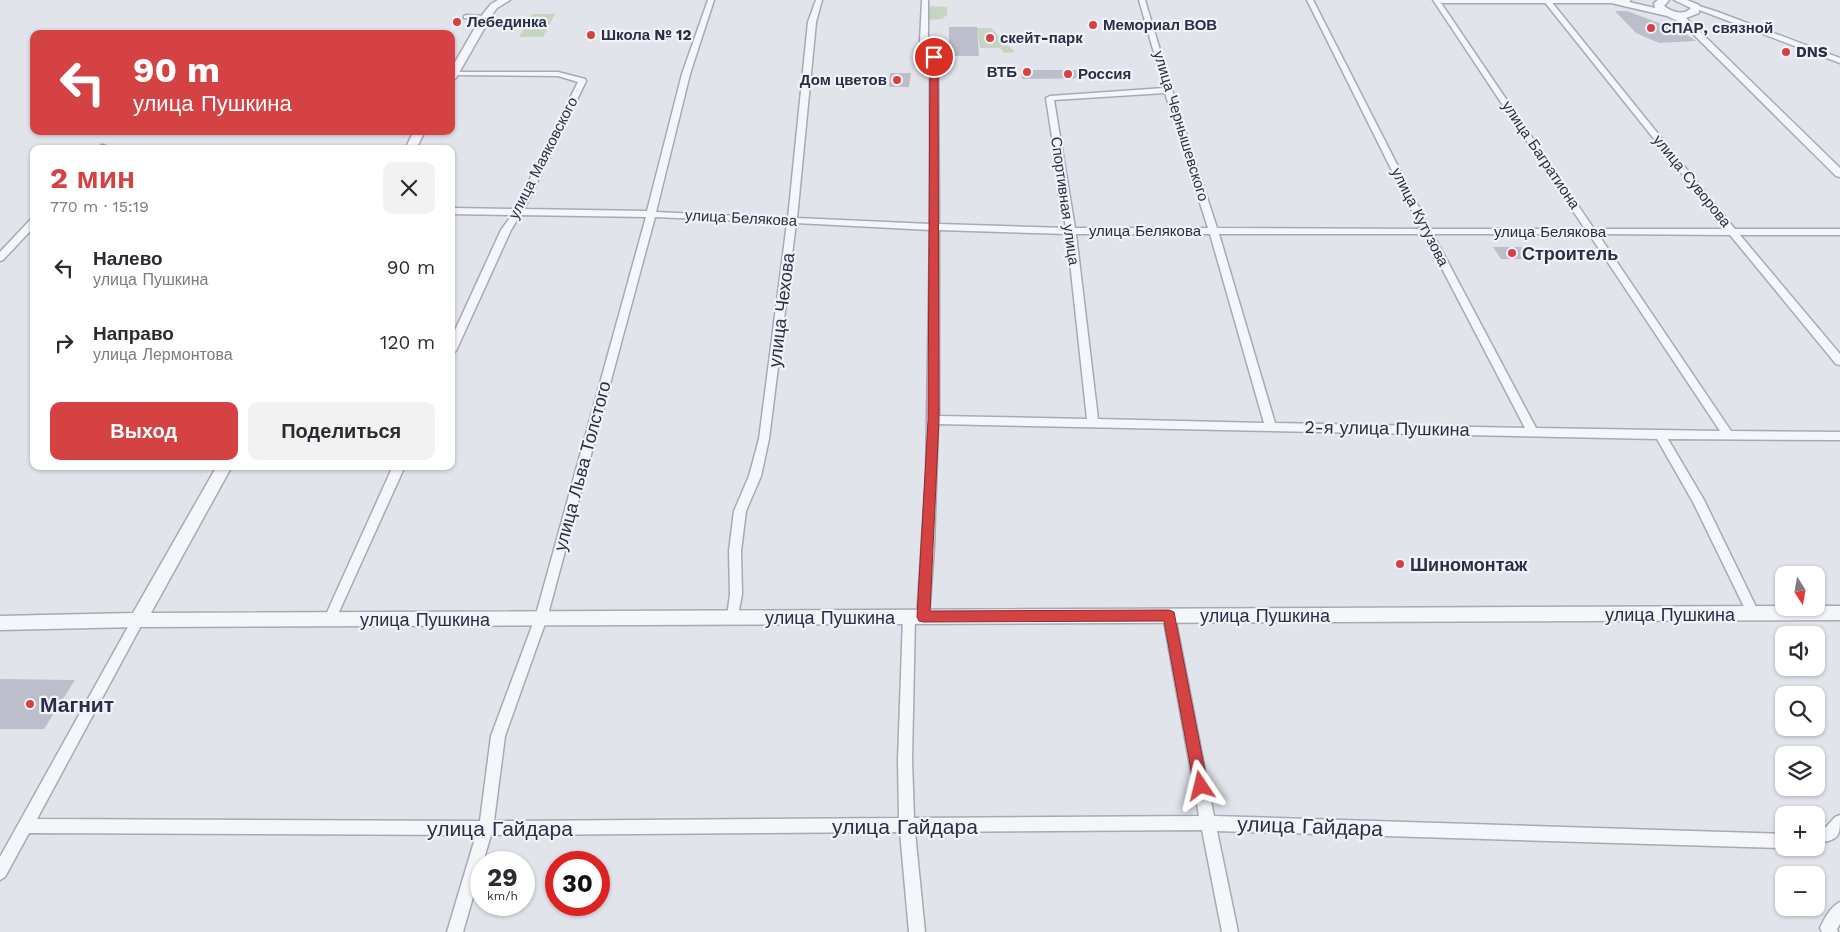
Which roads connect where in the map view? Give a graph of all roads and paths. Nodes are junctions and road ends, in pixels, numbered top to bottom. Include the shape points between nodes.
1 (505, 0) edge
2 (712, 0) edge
3 (818, 0) edge
4 (925, 0) edge
5 (1142, 0) edge
6 (1310, 0) edge
7 (1436, 0) edge
8 (1442, 0) edge
9 (1546, 0) edge
10 (1626, 0) edge
11 (1664, 0) edge
12 (1679, 0) edge
13 (1607, 1) edge
14 (493, 3) edge
15 (1695, 3) edge
16 (1669, 14) junction
17 (466, 17) dead end
18 (486, 18) junction
19 (1685, 18) junction
20 (1840, 61) edge
21 (455, 72) edge
22 (455, 76) edge
23 (1168, 90) junction
24 (1840, 174) edge
25 (455, 211) edge
26 (518, 211) junction
27 (651, 214) junction
28 (792, 220) junction
29 (30, 225) edge
30 (934, 227) junction
31 (1071, 231) junction
32 (1732, 231) junction
33 (1214, 232) junction
34 (1427, 232) junction
35 (1593, 232) junction
36 (1840, 232) edge
37 (0, 258) edge
38 (455, 342) edge
39 (1840, 361) edge
40 (934, 420) junction
41 (1093, 421) junction
42 (1270, 426) junction
43 (1532, 432) junction
44 (1660, 435) junction
45 (1728, 435) junction
46 (1840, 436) edge
47 (223, 470) edge
48 (397, 470) edge
49 (1840, 613) edge
50 (1753, 614) junction
51 (1169, 616) junction
52 (733, 617) junction
53 (916, 617) junction
54 (541, 618) junction
55 (330, 619) junction
56 (138, 620) junction
57 (0, 623) edge
58 (1840, 822) edge
59 (1208, 824) junction
60 (26, 826) junction
61 (907, 826) junction
62 (486, 828) junction
63 (1825, 835) edge
64 (1775, 840) edge
65 (0, 872) edge
66 (1840, 910) edge
67 (455, 932) edge
68 (917, 932) edge
69 (1230, 932) edge
70 (1830, 932) edge

1 - 14 street
2 - 27 street, улица Льва Толстого via 686,74
3 - 28 street, улица Чехова via 812,22
4 - 30 street via 924,41 934,57
5 - 23 street, улица Чернышевского
6 - 34 street, улица Кутузова
7 - 35 street, улица Багратиона
8 - 9 street
9 - 13 street
9 - 32 street, улица Суворова
10 - 13 street
11 - 16 street via 1659,6
12 - 15 street
13 - 16 street
14 - 18 street
15 - 19 street via 1696,11
15 - 20 street
16 - 19 street
17 - 18 street
18 - 21 street
19 - 24 street
22 - 26 street, улица Маяковского via 558,74 582,81
23 - 31 street, Спортивная улица via 1050,98
23 - 33 street, улица Чернышевского
25 - 26 street, улица Белякова
26 - 27 street, улица Белякова
26 - 38 street, улица Маяковского via 506,230
27 - 28 street, улица Белякова
27 - 54 street, улица Льва Толстого
28 - 30 street, улица Белякова
28 - 52 street, улица Чехова via 764,439 755,476 740,511
29 - 37 street
30 - 31 street, улица Белякова
30 - 40 street
31 - 33 street, улица Белякова
31 - 41 street, Спортивная улица
32 - 35 street, улица Белякова
32 - 36 street, улица Белякова
32 - 39 street, улица Суворова
33 - 34 street, улица Белякова
33 - 42 street, улица Чернышевского
34 - 35 street, улица Белякова
34 - 43 street, улица Кутузова
35 - 45 street, улица Багратиона
40 - 41 street, 2-я улица Пушкина
40 - 53 street
41 - 42 street, 2-я улица Пушкина
42 - 43 street, 2-я улица Пушкина
43 - 44 street, 2-я улица Пушкина
44 - 45 street, 2-я улица Пушкина
44 - 50 street via 1698,500
45 - 46 street, 2-я улица Пушкина
47 - 56 street
48 - 55 street
49 - 50 street, улица Пушкина
50 - 51 street, улица Пушкина
51 - 53 street, улица Пушкина
51 - 59 street
52 - 53 street, улица Пушкина
52 - 54 street, улица Пушкина
53 - 61 street via 905,760
54 - 55 street, улица Пушкина
54 - 62 street, улица Льва Толстого via 498,736
55 - 56 street, улица Пушкина
56 - 57 street, улица Пушкина
56 - 60 street
58 - 63 street via 1830,834
59 - 61 street, улица Гайдара
59 - 64 street, улица Гайдара
59 - 69 street
60 - 62 street, улица Гайдара
60 - 65 street
61 - 62 street, улица Гайдара
61 - 68 street
62 - 67 street, улица Льва Толстого
66 - 70 street via 1828,928

